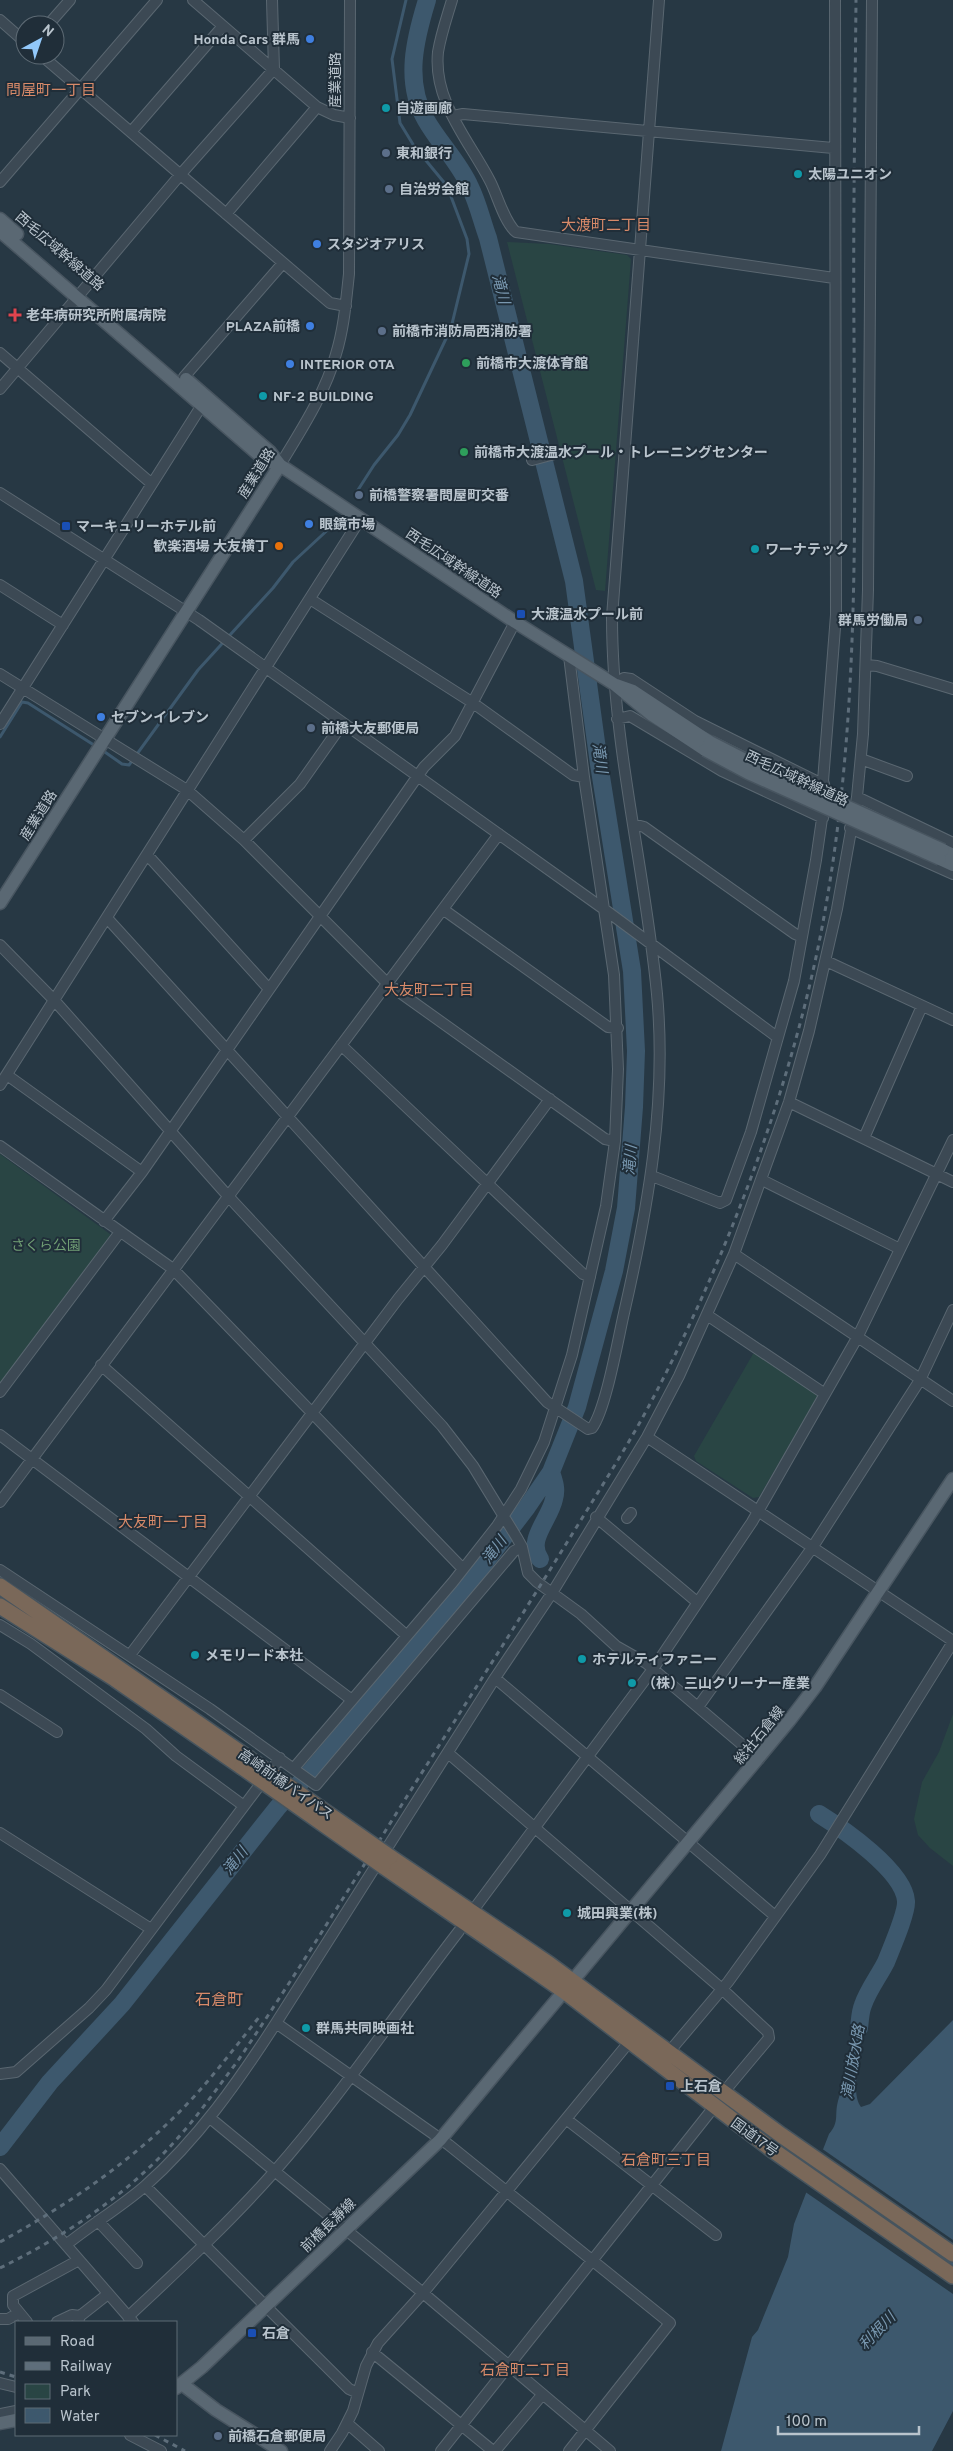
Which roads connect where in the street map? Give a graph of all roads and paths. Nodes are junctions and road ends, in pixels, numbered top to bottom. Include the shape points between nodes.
1 (70, 0) edge
2 (157, 0) edge
3 (193, 0) edge
4 (272, 0) edge
5 (350, 0) edge
6 (452, 0) edge
7 (659, 0) edge
8 (835, 0) edge
9 (872, 0) edge
10 (57, 15) edge
11 (0, 20) edge
12 (223, 26) junction
13 (15, 33) edge
14 (52, 65) edge
15 (274, 69) junction
16 (80, 88) junction
17 (317, 107) junction
18 (453, 116) junction
19 (350, 118) junction
20 (131, 132) junction
21 (648, 132) junction
22 (833, 148) junction
23 (180, 175) junction
24 (0, 182) edge
25 (226, 214) junction
26 (0, 219) edge
27 (0, 231) edge
28 (639, 251) junction
29 (283, 263) junction
30 (834, 278) junction
31 (80, 294) junction
32 (346, 306) junction
33 (0, 353) edge
34 (18, 369) junction
35 (184, 377) junction
36 (0, 390) edge
37 (202, 405) junction
38 (562, 452) dead end
39 (532, 460) dead end
40 (280, 465) junction
41 (152, 484) junction
42 (0, 493) edge
43 (361, 518) junction
44 (105, 559) junction
45 (0, 585) edge
46 (310, 599) junction
47 (186, 612) junction
48 (515, 622) junction
49 (63, 625) junction
50 (571, 657) junction
51 (866, 665) junction
52 (265, 667) junction
53 (0, 674) edge
54 (610, 682) junction
55 (23, 689) junction
56 (953, 689) edge
57 (473, 704) junction
58 (617, 719) junction
59 (343, 723) junction
60 (0, 724) edge
61 (104, 740) junction
62 (861, 759) junction
63 (418, 776) junction
64 (584, 776) junction
65 (907, 776) dead end
66 (823, 781) junction
67 (187, 790) junction
68 (857, 797) junction
69 (823, 818) junction
70 (633, 824) junction
71 (850, 828) junction
72 (499, 834) junction
73 (244, 840) junction
74 (947, 852) edge
75 (147, 856) junction
76 (953, 865) edge
77 (953, 874) edge
78 (0, 903) edge
79 (444, 910) junction
80 (605, 910) junction
81 (107, 918) junction
82 (320, 918) junction
83 (802, 937) junction
84 (0, 945) edge
85 (652, 945) junction
86 (826, 961) junction
87 (388, 984) junction
88 (269, 989) junction
89 (54, 1000) junction
90 (922, 1006) junction
91 (953, 1020) edge
92 (618, 1028) junction
93 (777, 1037) junction
94 (341, 1044) junction
95 (227, 1050) junction
96 (6, 1075) junction
97 (0, 1085) edge
98 (550, 1100) junction
99 (789, 1102) junction
100 (287, 1118) junction
101 (170, 1130) junction
102 (864, 1138) junction
103 (953, 1140) edge
104 (615, 1141) junction
105 (0, 1146) edge
106 (142, 1172) junction
107 (936, 1174) junction
108 (652, 1176) junction
109 (762, 1180) junction
110 (953, 1182) edge
111 (488, 1183) junction
112 (228, 1196) junction
113 (104, 1221) junction
114 (120, 1232) junction
115 (900, 1248) junction
116 (734, 1254) junction
117 (424, 1268) junction
118 (173, 1270) junction
119 (590, 1277) junction
120 (953, 1310) edge
121 (706, 1316) junction
122 (857, 1338) junction
123 (364, 1344) junction
124 (101, 1365) junction
125 (920, 1380) junction
126 (0, 1392) edge
127 (825, 1394) junction
128 (953, 1401) edge
129 (558, 1410) junction
130 (313, 1413) junction
131 (0, 1435) edge
132 (647, 1438) junction
133 (32, 1459) junction
134 (953, 1479) edge
135 (251, 1496) junction
136 (0, 1502) edge
137 (757, 1511) junction
138 (596, 1517) junction
139 (505, 1518) junction
140 (520, 1542) junction
141 (812, 1548) junction
142 (464, 1569) junction
143 (0, 1570) edge
144 (190, 1577) junction
145 (0, 1586) edge
146 (879, 1592) junction
147 (552, 1593) junction
148 (698, 1602) junction
149 (0, 1606) edge
150 (0, 1625) edge
151 (407, 1636) junction
152 (953, 1641) edge
153 (130, 1655) junction
154 (653, 1669) junction
155 (495, 1678) junction
156 (0, 1695) edge
157 (352, 1700) junction
158 (698, 1707) junction
159 (58, 1732) dead end
160 (448, 1753) junction
161 (588, 1757) junction
162 (280, 1758) junction
163 (759, 1759) junction
164 (245, 1762) junction
165 (295, 1769) junction
166 (244, 1806) junction
167 (535, 1828) junction
168 (0, 1833) edge
169 (689, 1844) junction
170 (477, 1905) dead end
171 (631, 1911) junction
172 (775, 1916) junction
173 (151, 1929) junction
174 (459, 1931) dead end
175 (568, 1986) junction
176 (722, 1989) junction
177 (276, 2023) junction
178 (630, 2041) junction
179 (669, 2052) junction
180 (0, 2074) edge
181 (350, 2077) junction
182 (724, 2093) junction
183 (714, 2107) junction
184 (210, 2118) junction
185 (566, 2119) junction
186 (440, 2140) junction
187 (0, 2169) edge
188 (274, 2172) junction
189 (652, 2184) junction
190 (145, 2186) junction
191 (507, 2191) junction
192 (98, 2221) junction
193 (344, 2230) junction
194 (716, 2234) dead end
195 (66, 2244) junction
196 (204, 2245) junction
197 (953, 2254) edge
198 (593, 2259) junction
199 (79, 2260) junction
200 (137, 2263) dead end
201 (953, 2276) edge
202 (423, 2293) junction
203 (108, 2294) junction
204 (265, 2307) junction
205 (19, 2313) junction
206 (0, 2319) edge
207 (79, 2319) edge
208 (131, 2319) edge
209 (26, 2321) edge
210 (59, 2321) edge
211 (372, 2352) junction
212 (507, 2366) junction
213 (0, 2382) edge
214 (178, 2382) edge
215 (15, 2387) edge
216 (358, 2393) junction
217 (542, 2395) junction
218 (15, 2411) edge
219 (0, 2414) edge
220 (15, 2420) edge
221 (0, 2423) edge
222 (347, 2423) junction
223 (461, 2425) junction
224 (15, 2426) edge
225 (0, 2429) edge
226 (585, 2430) junction
227 (132, 2436) edge
228 (155, 2449) edge
229 (281, 2451) edge
230 (330, 2451) edge
231 (379, 2451) edge
232 (441, 2451) edge
233 (494, 2451) edge
234 (569, 2451) edge
235 (610, 2451) edge

1 - 10 street
2 - 16 street
3 - 12 street
4 - 15 street
5 - 19 street, 産業道路
6 - 18 street via 438,51 437,72 442,95
7 - 21 street
8 - 22 street
9 - 51 street
11 - 13 street
12 - 15 street
12 - 20 street
14 - 16 street
15 - 17 street
15 - 23 street
16 - 20 street
16 - 24 street
17 - 19 street via 334,116
17 - 25 street
18 - 21 street via 463,114
18 - 28 street via 513,229 520,233
19 - 32 street, 産業道路 via 350,274
20 - 23 street
21 - 22 street
21 - 28 street
22 - 30 street
23 - 25 street
23 - 31 street
25 - 29 street
26 - 31 main road, 西毛広域幹線道路
27 - 31 main road, 西毛広域幹線道路
28 - 30 street
28 - 54 street
29 - 32 street via 330,303
29 - 35 street
30 - 66 street via 836,615
31 - 34 street
31 - 35 main road, 西毛広域幹線道路
31 - 37 main road, 西毛広域幹線道路
32 - 40 street, 産業道路 via 336,354 323,390
33 - 34 street
34 - 36 street
34 - 41 street
35 - 40 main road, 西毛広域幹線道路 via 270,452
37 - 40 main road, 西毛広域幹線道路 via 265,460
37 - 41 street
38 - 39 street
40 - 43 main road, 西毛広域幹線道路
40 - 47 main road, 産業道路
41 - 44 street
42 - 44 street
43 - 46 street
43 - 48 main road, 西毛広域幹線道路
44 - 47 street
44 - 49 street
45 - 49 street
46 - 52 street
46 - 57 street
47 - 52 street
47 - 61 main road, 産業道路
48 - 50 main road, 西毛広域幹線道路
48 - 57 street
49 - 55 street
50 - 54 main road, 西毛広域幹線道路
50 - 64 street
51 - 56 street
51 - 62 street
52 - 59 street
52 - 67 street
53 - 55 street
54 - 58 street
54 - 66 street via 631,679 695,721 816,781
54 - 74 main road, 西毛広域幹線道路, bridge via 652,715 748,773
55 - 60 street
55 - 61 street
57 - 63 street via 455,736
57 - 64 street via 573,775
58 - 69 street via 630,716 714,767
58 - 70 street
59 - 63 street
59 - 73 street via 300,784
61 - 67 street
61 - 78 main road, 産業道路
62 - 65 street
62 - 68 street
63 - 72 street
63 - 82 street
64 - 80 street
66 - 69 street via 826,791
67 - 73 street
67 - 75 street
68 - 71 street
68 - 74 street
69 - 83 street
70 - 83 street via 644,827
70 - 85 street
71 - 77 street
71 - 86 street
72 - 79 street
72 - 80 street
73 - 82 street
74 - 76 main road, 西毛広域幹線道路
75 - 81 street
75 - 88 street
79 - 87 street
79 - 92 street via 608,1027
80 - 85 street
80 - 92 street
81 - 89 street
81 - 95 street
82 - 87 street
82 - 88 street
83 - 93 street via 794,981
84 - 89 street
85 - 93 street
85 - 108 street via 660,1047
86 - 90 street
86 - 99 street
87 - 94 street
87 - 98 street
88 - 95 street
89 - 96 street
89 - 101 street
90 - 91 street
90 - 102 street
92 - 104 street
93 - 108 street via 751,1132 726,1200 720,1203
94 - 100 street
94 - 111 street
95 - 100 street
95 - 101 street
96 - 97 street
96 - 106 street
98 - 104 street via 605,1139
98 - 111 street
99 - 102 street
99 - 109 street
100 - 112 street
100 - 117 street
101 - 106 street
101 - 112 street
102 - 107 street
103 - 107 street
104 - 119 street via 606,1206
105 - 113 street
106 - 113 street
107 - 110 street
107 - 115 street
108 - 129 street via 640,1244 595,1423 588,1429
109 - 115 street
109 - 116 street
111 - 117 street
111 - 119 street via 583,1274
112 - 118 street
112 - 123 street
113 - 114 street
114 - 118 street
114 - 126 street
115 - 122 street
116 - 121 street
116 - 122 street
117 - 123 street
117 - 129 street
118 - 124 street
118 - 130 street
119 - 129 street
120 - 125 street
121 - 127 street
121 - 132 street
122 - 125 street
122 - 127 street
123 - 130 street
123 - 139 street via 442,1426 473,1466
124 - 133 street
124 - 135 street
125 - 128 street
125 - 141 street
127 - 137 street
129 - 139 street via 526,1481
130 - 135 street
130 - 142 street
131 - 133 street
132 - 137 street
132 - 138 street
133 - 136 street
133 - 144 street
134 - 146 main road, 総社石倉線
135 - 144 street
135 - 151 street
137 - 141 street
137 - 148 street
138 - 147 street
138 - 148 street
139 - 140 street
139 - 142 street
140 - 147 street via 528,1573
140 - 165 street via 316,1785
141 - 146 street
141 - 158 street
142 - 151 street
143 - 153 street
144 - 153 street
144 - 157 street
145 - 164 highway, 高崎前橋バイパス
146 - 152 street
146 - 163 main road, 総社石倉線 via 815,1687
147 - 154 street via 616,1646
147 - 155 street
148 - 154 street
149 - 164 highway, 高崎前橋バイパス
150 - 166 street via 31,1644 146,1729 176,1756
151 - 157 street
152 - 172 street via 831,1839
153 - 162 street
154 - 158 street
154 - 161 street
155 - 160 street
155 - 161 street
156 - 159 street
157 - 165 street
158 - 163 street
160 - 167 street
160 - 177 street
161 - 167 street
161 - 169 street
162 - 165 street
162 - 166 street
163 - 169 main road, 総社石倉線
164 - 175 highway, 高崎前橋バイパス, bridge
166 - 173 street
167 - 170 street
167 - 171 street
168 - 173 street
169 - 171 main road, 総社石倉線
169 - 172 street
171 - 175 main road, 総社石倉線
171 - 176 street
172 - 176 street
173 - 180 street via 89,2008 16,2072
174 - 181 street
175 - 178 highway, 国道17号
175 - 179 highway, 国道17号
175 - 186 main road, 前橋長瀞線
176 - 179 street
176 - 182 street via 769,2036
177 - 181 street
177 - 184 street
178 - 183 highway, 国道17号
178 - 185 street
179 - 182 highway, 国道17号
181 - 186 street
181 - 188 street
182 - 197 highway, 国道17号
183 - 189 street
183 - 201 highway, 国道17号
184 - 188 street
184 - 190 street
185 - 189 street
185 - 191 street
186 - 191 street
186 - 193 main road, 前橋長瀞線
187 - 195 street
188 - 193 street
188 - 196 street
189 - 194 street
189 - 198 street
190 - 192 street
190 - 196 street
191 - 198 street
191 - 202 street
192 - 195 street
192 - 200 street
193 - 202 street
193 - 204 main road, 前橋長瀞線
195 - 199 street
196 - 204 street
196 - 208 street
198 - 212 street
198 - 226 street via 670,2323
199 - 203 street
199 - 205 street via 15,2293 11,2299
202 - 211 street
202 - 212 street
203 - 207 street
203 - 208 street
204 - 214 main road, 前橋長瀞線
204 - 216 street via 348,2389
205 - 206 street
205 - 209 street
207 - 210 street via 72,2314
211 - 216 street
211 - 223 street
212 - 217 street
212 - 223 street
213 - 215 street
214 - 229 main road, 前橋長瀞線
216 - 222 street
217 - 226 street
217 - 233 street
218 - 219 street
220 - 221 main road
222 - 230 street
222 - 231 street
223 - 232 street
223 - 233 street
224 - 225 street
226 - 234 street
226 - 235 street
227 - 228 street

